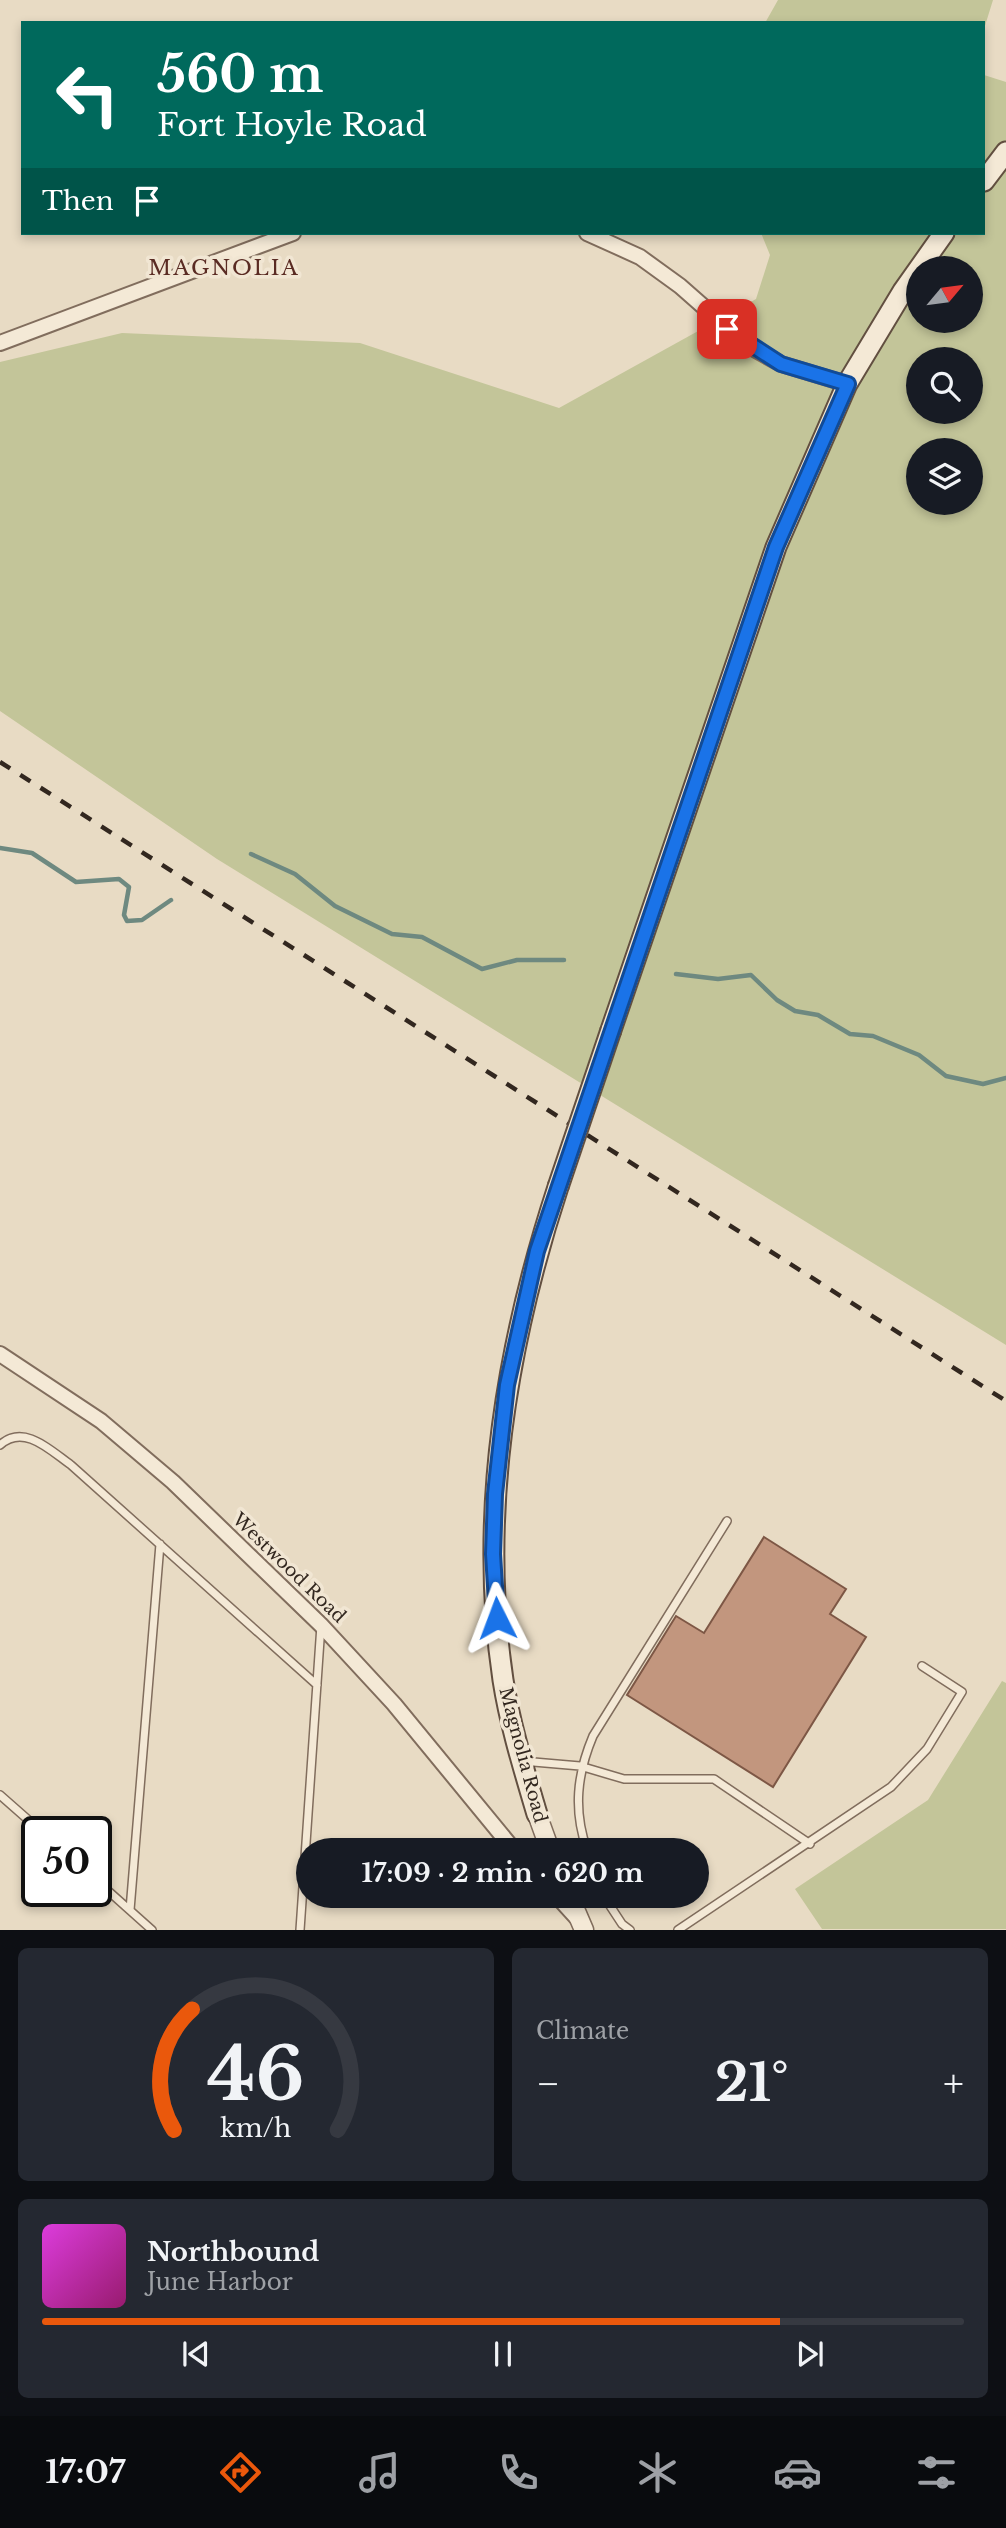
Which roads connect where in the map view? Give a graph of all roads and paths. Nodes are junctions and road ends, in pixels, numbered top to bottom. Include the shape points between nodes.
1 (1006, 152) edge
2 (985, 180) edge
3 (288, 235) edge
4 (591, 235) edge
5 (943, 235) edge
6 (0, 343) edge
7 (848, 384) junction
8 (0, 1354) edge
9 (1, 1440) edge
10 (727, 1521) dead end
11 (160, 1545) junction
12 (321, 1625) junction
13 (922, 1666) dead end
14 (317, 1685) junction
15 (522, 1761) junction
16 (580, 1766) junction
17 (0, 1795) edge
18 (537, 1814) joint
19 (24, 1816) edge
20 (504, 1838) edge
21 (546, 1838) edge
22 (584, 1838) edge
23 (810, 1844) junction
24 (112, 1894) edge
25 (567, 1908) edge
26 (574, 1908) edge
27 (612, 1908) edge
28 (130, 1910) junction
29 (581, 1925) edge
30 (152, 1930) edge
31 (300, 1930) edge
32 (630, 1930) edge
33 (678, 1930) edge

1 - 2 main road
3 - 6 street
4 - 7 street via 640,257 680,285 747,345 781,364
5 - 7 main road, Magnolia Road via 902,291
7 - 15 main road, Magnolia Road, bridge via 776,547 558,1187 523,1307 507,1385 493,1554 504,1681
8 - 12 street, Westwood Road via 140,1452
9 - 11 lane via 33,1438 71,1465
10 - 16 lane via 593,1736
11 - 14 lane
11 - 28 lane
12 - 14 lane
12 - 20 street, Westwood Road via 394,1704
13 - 23 lane via 962,1692 927,1749 891,1787
14 - 31 lane
15 - 16 lane
15 - 18 main road, Magnolia Road
16 - 22 lane via 577,1808
16 - 23 lane via 624,1779 714,1779
17 - 19 lane
18 - 21 street, Magnolia Road
23 - 33 lane
24 - 28 lane
25 - 29 street
26 - 29 street
27 - 32 lane
28 - 30 lane

